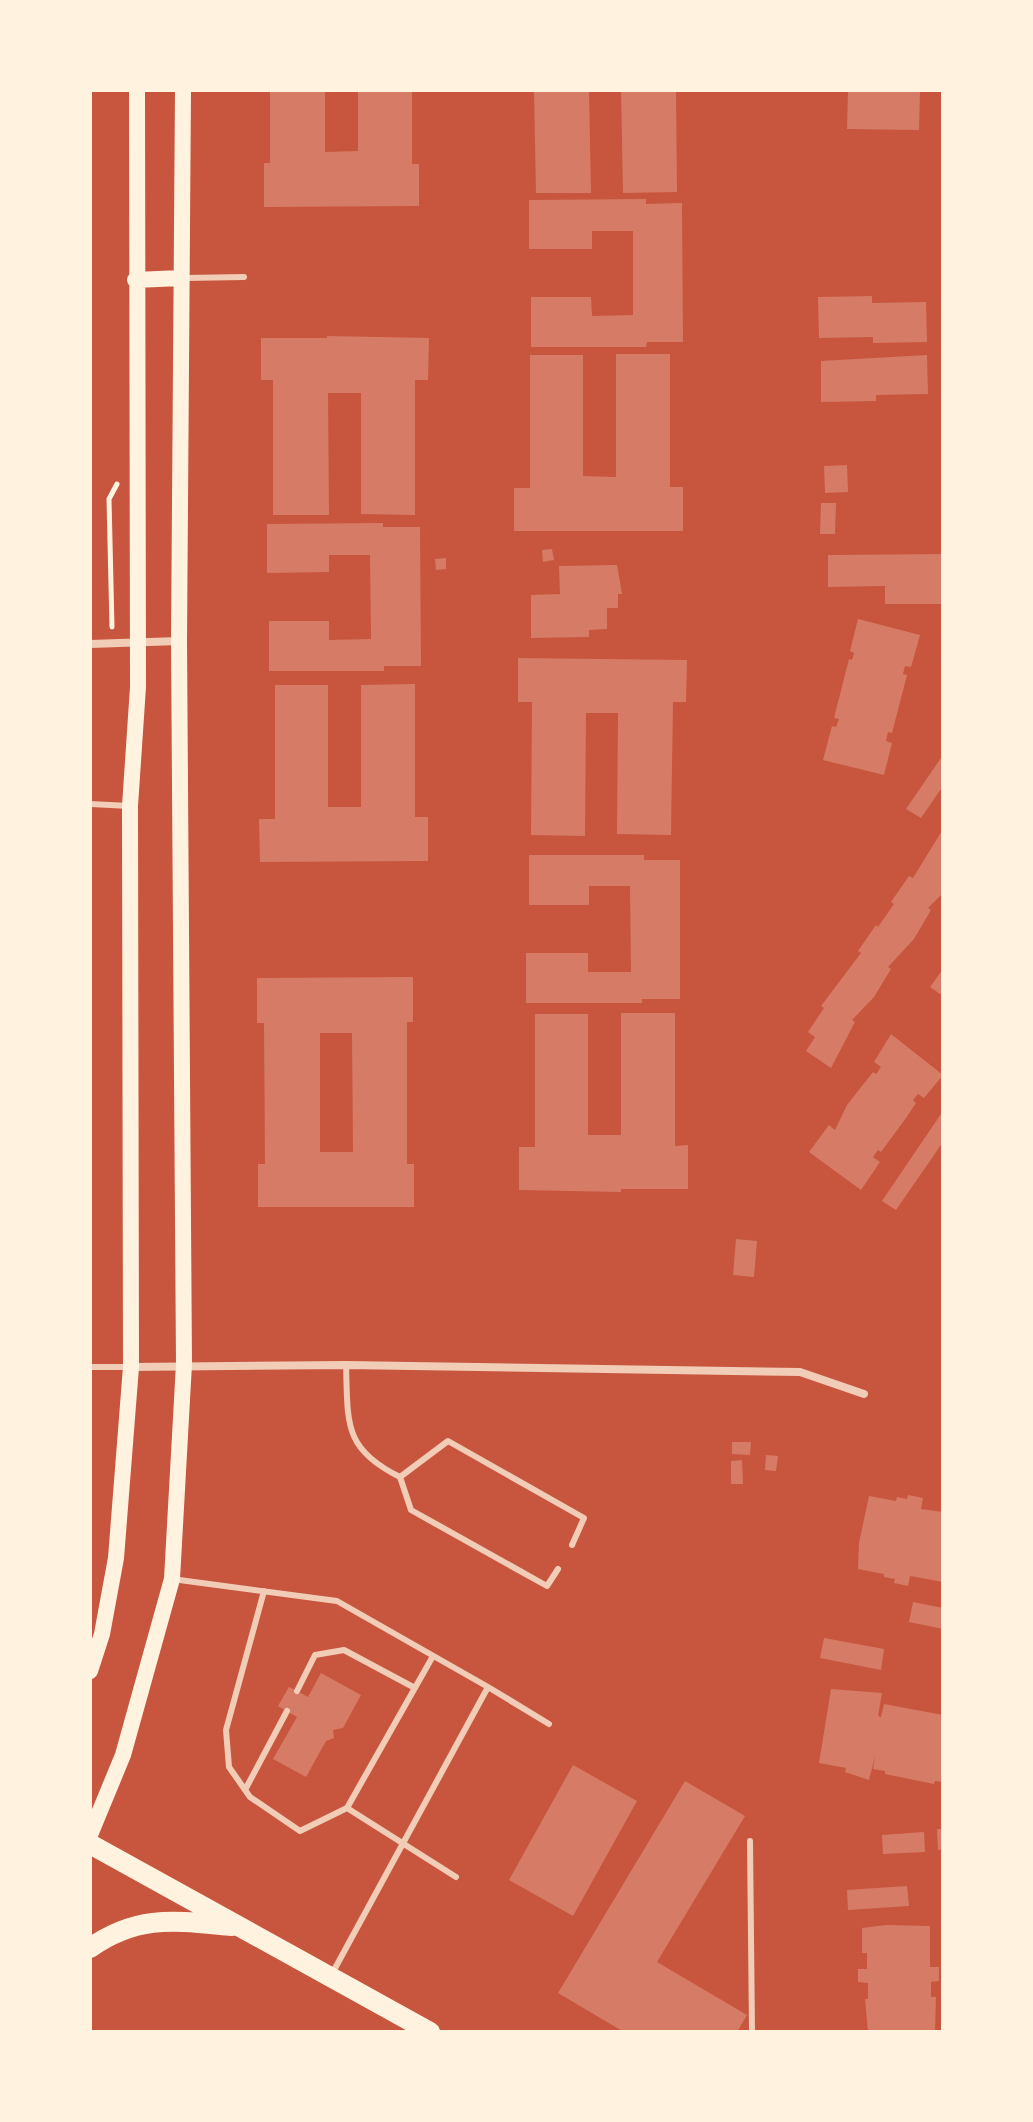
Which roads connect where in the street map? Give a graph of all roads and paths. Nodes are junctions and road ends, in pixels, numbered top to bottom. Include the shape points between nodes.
1 (137, 90) edge
2 (183, 90) edge
3 (244, 277) dead end
4 (181, 278) junction
5 (135, 280) junction
6 (109, 499) dead end
7 (110, 624) dead end
8 (179, 641) junction
9 (138, 643) junction
10 (90, 644) edge
11 (90, 804) edge
12 (130, 806) junction
13 (184, 1364) junction
14 (346, 1365) junction
15 (90, 1367) edge
16 (131, 1367) junction
17 (864, 1394) dead end
18 (400, 1477) junction
19 (572, 1545) dead end
20 (558, 1569) dead end
21 (172, 1579) junction
22 (264, 1591) junction
23 (433, 1656) junction
24 (90, 1671) edge
25 (488, 1687) junction
26 (415, 1688) junction
27 (297, 1691) dead end
28 (287, 1711) dead end
29 (549, 1724) dead end
30 (245, 1790) junction
31 (347, 1808) junction
32 (90, 1835) edge
33 (750, 1841) dead end
34 (90, 1844) edge
35 (402, 1845) junction
36 (456, 1877) dead end
37 (244, 1928) junction
38 (90, 1948) edge
39 (331, 1976) junction
40 (430, 2032) edge
41 (752, 2032) edge

1 - 5 main road
2 - 4 main road
3 - 4 lane
4 - 5 main road
4 - 8 main road
5 - 9 main road
6 - 7 path
8 - 9 street
8 - 13 main road
9 - 10 street
9 - 12 main road
11 - 12 lane
12 - 16 main road
13 - 14 street
13 - 16 street
13 - 21 main road
14 - 17 street via 800,1372
14 - 18 lane via 354,1440 373,1464
15 - 16 lane
16 - 24 main road via 116,1558
18 - 19 lane via 448,1441 584,1518
18 - 20 lane via 411,1510 547,1586
21 - 22 lane
21 - 32 main road via 123,1755
22 - 23 lane via 337,1601
22 - 30 lane via 226,1730 229,1767
23 - 25 lane
23 - 26 lane
25 - 29 lane
25 - 35 lane
26 - 27 lane via 344,1650 315,1655
26 - 31 lane
28 - 30 lane
30 - 31 lane via 300,1831
31 - 35 lane
33 - 41 lane
34 - 37 main road
35 - 36 lane
35 - 39 lane
37 - 38 main road via 169,1920 135,1924
37 - 39 main road
39 - 40 main road

